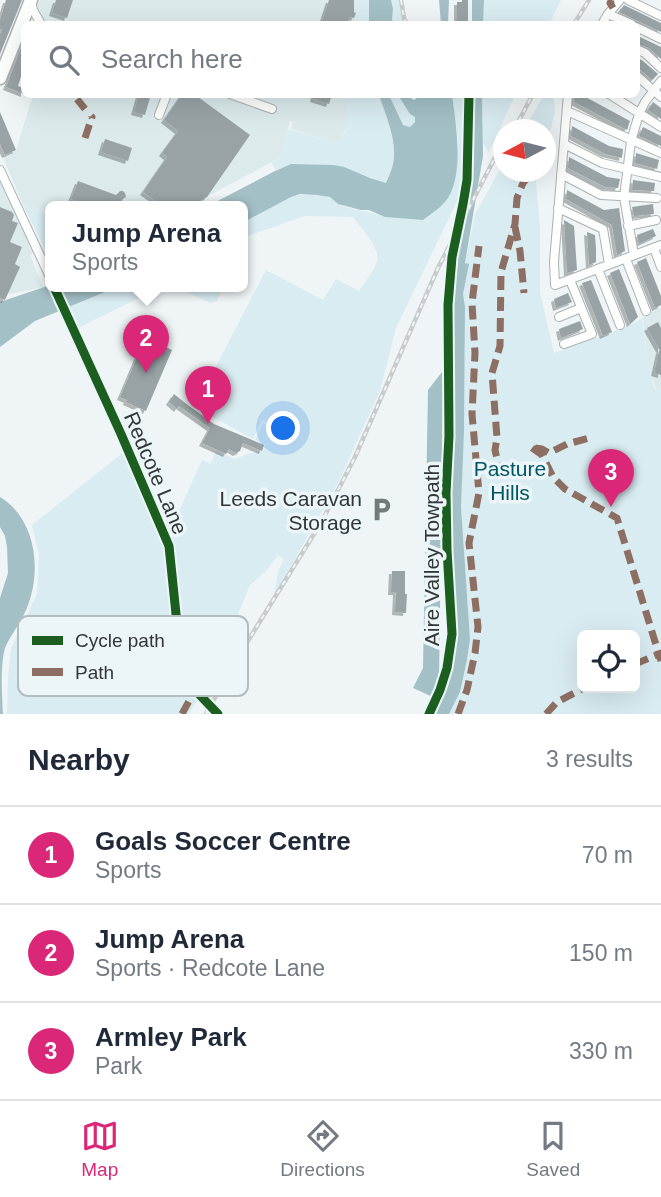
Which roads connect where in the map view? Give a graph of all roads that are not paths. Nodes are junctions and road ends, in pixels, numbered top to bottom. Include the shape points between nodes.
1 (621, 0) edge
2 (628, 0) edge
3 (31, 1) edge
4 (608, 14) junction
5 (661, 16) edge
6 (23, 19) joint
7 (29, 21) edge
8 (38, 21) edge
9 (604, 21) edge
10 (624, 21) edge
11 (21, 23) edge
12 (640, 29) edge
13 (661, 39) edge
14 (640, 51) edge
15 (3, 61) edge
16 (661, 68) edge
17 (0, 78) edge
18 (640, 79) edge
19 (661, 80) edge
20 (653, 90) junction
21 (661, 97) edge
22 (165, 98) edge
23 (241, 98) edge
24 (568, 98) edge
25 (615, 98) edge
26 (272, 109) dead end
27 (567, 111) junction
28 (639, 114) junction
29 (159, 115) dead end
30 (661, 127) edge
31 (631, 141) junction
32 (564, 144) junction
33 (661, 153) edge
34 (627, 169) junction
35 (0, 170) edge
36 (561, 174) junction
37 (661, 177) edge
38 (624, 197) junction
39 (657, 198) dead end
40 (558, 208) junction
41 (656, 220) dead end
42 (628, 226) junction
43 (657, 246) edge
44 (630, 257) junction
45 (609, 264) junction
46 (45, 266) edge
47 (661, 267) edge
48 (598, 269) junction
49 (570, 280) junction
50 (56, 292) edge
51 (581, 307) junction
52 (646, 311) dead end
53 (559, 317) dead end
54 (620, 325) dead end
55 (564, 344) dead end
56 (176, 616) edge
57 (201, 696) edge
58 (218, 714) edge

1 - 4 street
2 - 5 street
3 - 6 main road
3 - 8 street
4 - 9 street
4 - 10 street
6 - 7 street
11 - 15 main road
12 - 13 street
14 - 16 street
15 - 17 main road
18 - 20 street
19 - 20 street
20 - 21 street
20 - 28 street
22 - 29 street
23 - 26 street
24 - 27 street
25 - 28 street
27 - 31 street
27 - 32 street
28 - 30 street
28 - 31 street
31 - 33 street
31 - 34 street
32 - 34 street via 602,163
32 - 36 street
34 - 37 street
34 - 38 street
35 - 46 street
36 - 38 street via 601,195
36 - 40 street
38 - 39 street
38 - 42 street
40 - 45 street via 603,229
40 - 49 street via 555,285
41 - 42 street
42 - 44 street
43 - 44 street
43 - 47 street
44 - 45 street
44 - 52 street
45 - 48 street
48 - 49 street
48 - 54 street
49 - 51 street
50 - 56 street, Redcote Lane via 169,546
51 - 53 street
51 - 55 street via 592,334
57 - 58 street, Redcote Lane

